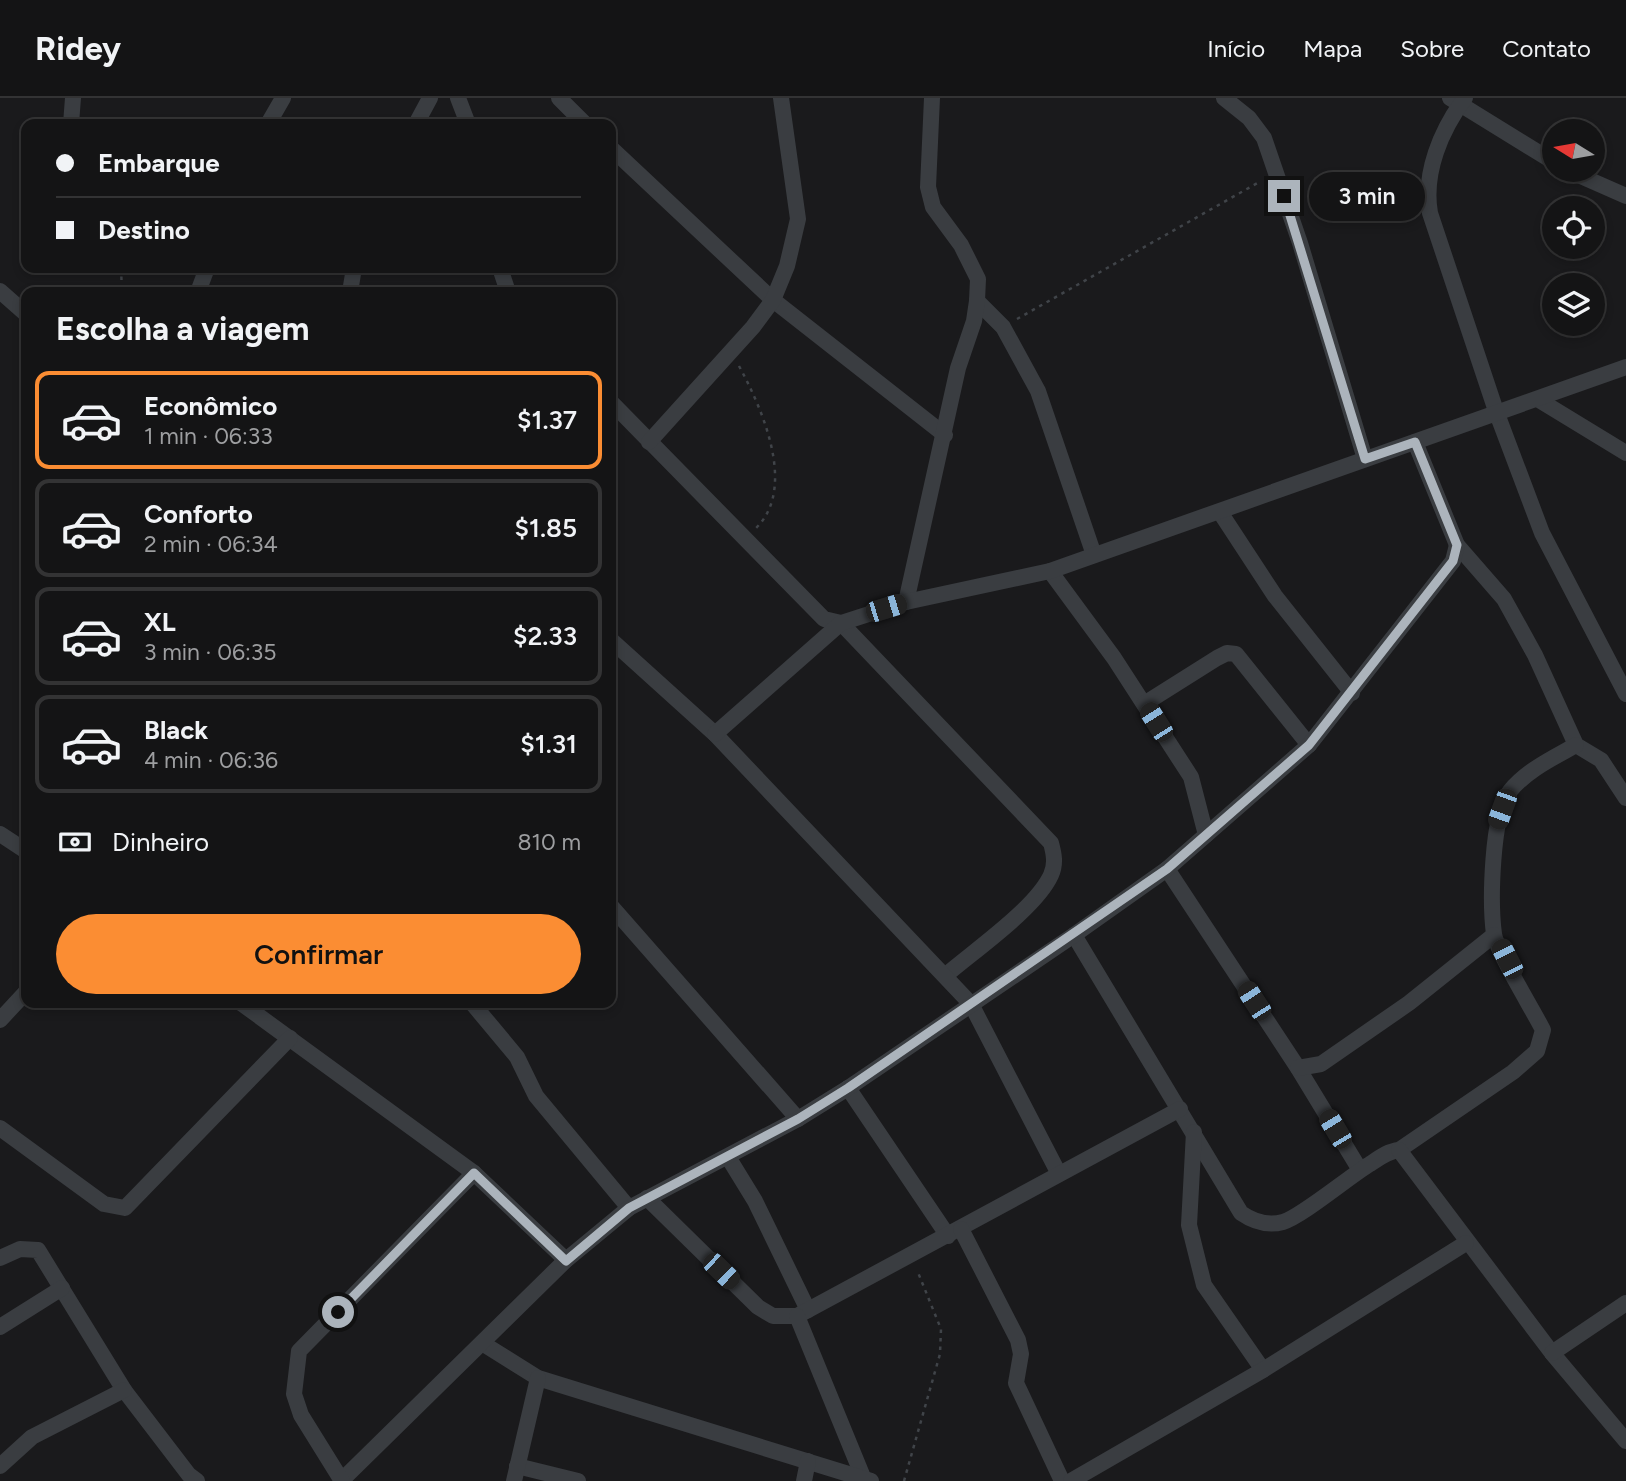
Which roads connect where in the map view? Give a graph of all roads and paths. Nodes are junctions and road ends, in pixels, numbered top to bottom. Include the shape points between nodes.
1 (73, 98) edge
2 (283, 98) edge
3 (430, 98) edge
4 (457, 98) edge
5 (559, 98) edge
6 (781, 98) edge
7 (932, 98) edge
8 (1224, 98) edge
9 (1458, 100) edge
10 (71, 119) edge
11 (271, 119) edge
12 (419, 119) edge
13 (466, 119) edge
14 (580, 119) edge
15 (616, 153) edge
16 (1542, 154) edge
17 (1276, 172) junction
18 (1594, 182) edge
19 (1626, 196) edge
20 (0, 291) edge
21 (773, 300) junction
22 (977, 301) junction
23 (21, 310) edge
24 (1003, 327) junction
25 (732, 354) junction
26 (1626, 368) edge
27 (1539, 400) junction
28 (616, 407) edge
29 (1496, 411) junction
30 (945, 435) junction
31 (649, 442) junction
32 (1415, 442) junction
33 (1626, 453) edge
34 (1365, 459) junction
35 (1220, 512) junction
36 (745, 538) junction
37 (1457, 545) junction
38 (1094, 555) junction
39 (1049, 571) junction
40 (906, 602) junction
41 (841, 623) junction
42 (616, 645) edge
43 (1352, 693) junction
44 (1626, 694) edge
45 (1144, 704) junction
46 (715, 734) junction
47 (1309, 745) junction
48 (1576, 745) junction
49 (1626, 798) edge
50 (1206, 835) junction
51 (1, 836) edge
52 (21, 848) edge
53 (1167, 869) junction
54 (616, 912) edge
55 (1074, 935) junction
56 (1494, 935) junction
57 (946, 975) junction
58 (21, 997) edge
59 (971, 1004) junction
60 (248, 1008) edge
61 (476, 1008) edge
62 (0, 1020) edge
63 (290, 1038) junction
64 (1298, 1068) junction
65 (848, 1088) junction
66 (1180, 1109) junction
67 (798, 1119) junction
68 (0, 1128) edge
69 (1194, 1132) junction
70 (1399, 1150) junction
71 (728, 1157) junction
72 (1360, 1170) junction
73 (474, 1173) junction
74 (1059, 1174) junction
75 (647, 1198) junction
76 (629, 1208) junction
77 (954, 1232) junction
78 (1466, 1243) junction
79 (910, 1255) junction
80 (0, 1258) edge
81 (566, 1261) junction
82 (62, 1288) junction
83 (1626, 1303) edge
84 (802, 1313) junction
85 (0, 1327) edge
86 (482, 1343) junction
87 (1552, 1353) junction
88 (1263, 1370) junction
89 (538, 1378) junction
90 (124, 1390) junction
91 (1626, 1441) edge
92 (808, 1461) junction
93 (0, 1466) edge
94 (516, 1474) edge
95 (188, 1479) edge
96 (867, 1479) edge
97 (342, 1481) edge
98 (578, 1481) edge
99 (804, 1481) edge
100 (904, 1481) edge
101 (1062, 1481) edge
102 (1071, 1481) edge

1 - 10 street
2 - 11 street
3 - 12 street
4 - 13 street
5 - 14 street
6 - 21 street via 797,219 787,266
7 - 22 street via 928,187 933,207 961,245 978,279
8 - 17 street via 1249,118 1264,138
9 - 16 street
9 - 29 street via 1428,173 1426,192
15 - 21 street
17 - 24 path
17 - 34 street
18 - 19 street
20 - 23 street
21 - 25 street
21 - 30 street
22 - 24 street
22 - 30 street
24 - 38 street via 1038,391
25 - 31 street
25 - 36 path via 756,398 772,453 770,507
26 - 27 street
27 - 29 street
27 - 33 street
28 - 31 street
29 - 32 street
29 - 44 street via 1542,533
30 - 40 street
31 - 36 street
32 - 34 street
32 - 37 street
34 - 35 street
35 - 38 street
35 - 43 street via 1275,596
36 - 41 street via 824,619
37 - 43 street via 1453,561
37 - 48 street via 1504,599
38 - 39 street
39 - 40 street
39 - 45 street
40 - 41 street
41 - 46 street
41 - 57 street via 1051,843 1052,873 1039,895
42 - 46 street
43 - 47 street
45 - 47 street via 1217,658 1236,654
45 - 50 street via 1191,777
46 - 57 street
47 - 50 street
48 - 49 street via 1601,760
48 - 56 street via 1525,775 1508,794 1497,824 1493,863
50 - 53 street
51 - 52 street
53 - 55 street
53 - 64 street
54 - 67 street
55 - 59 street
55 - 66 street
56 - 64 street via 1409,1003 1321,1064
56 - 70 street via 1543,1030 1542,1042 1513,1072
57 - 59 street
58 - 62 street
59 - 65 street
59 - 74 street
60 - 63 street
61 - 76 street via 517,1057 536,1096
63 - 68 street via 125,1208 104,1204
63 - 73 street
64 - 72 street
65 - 67 street
65 - 77 street
66 - 69 street
66 - 74 street
67 - 71 street
69 - 72 street via 1241,1213 1268,1224 1286,1221
69 - 88 street via 1189,1225 1203,1285
70 - 72 street
70 - 78 street
71 - 75 street
71 - 84 street via 755,1201
73 - 81 street
73 - 97 street via 299,1351 293,1394
74 - 77 street
75 - 76 street
75 - 84 street via 758,1307 773,1316
76 - 81 street
77 - 79 street
77 - 101 street via 1018,1340 1021,1354 1016,1383
78 - 87 street
78 - 88 street
79 - 84 street
79 - 100 path via 941,1329 940,1354
80 - 82 street via 20,1249 38,1250
81 - 86 street
82 - 85 street
82 - 90 street
83 - 87 street
84 - 96 street
86 - 89 street
86 - 97 street
87 - 91 street
88 - 102 street
89 - 92 street
89 - 94 street
90 - 93 street via 32,1437
90 - 95 street
92 - 96 street
92 - 99 street
94 - 98 street

